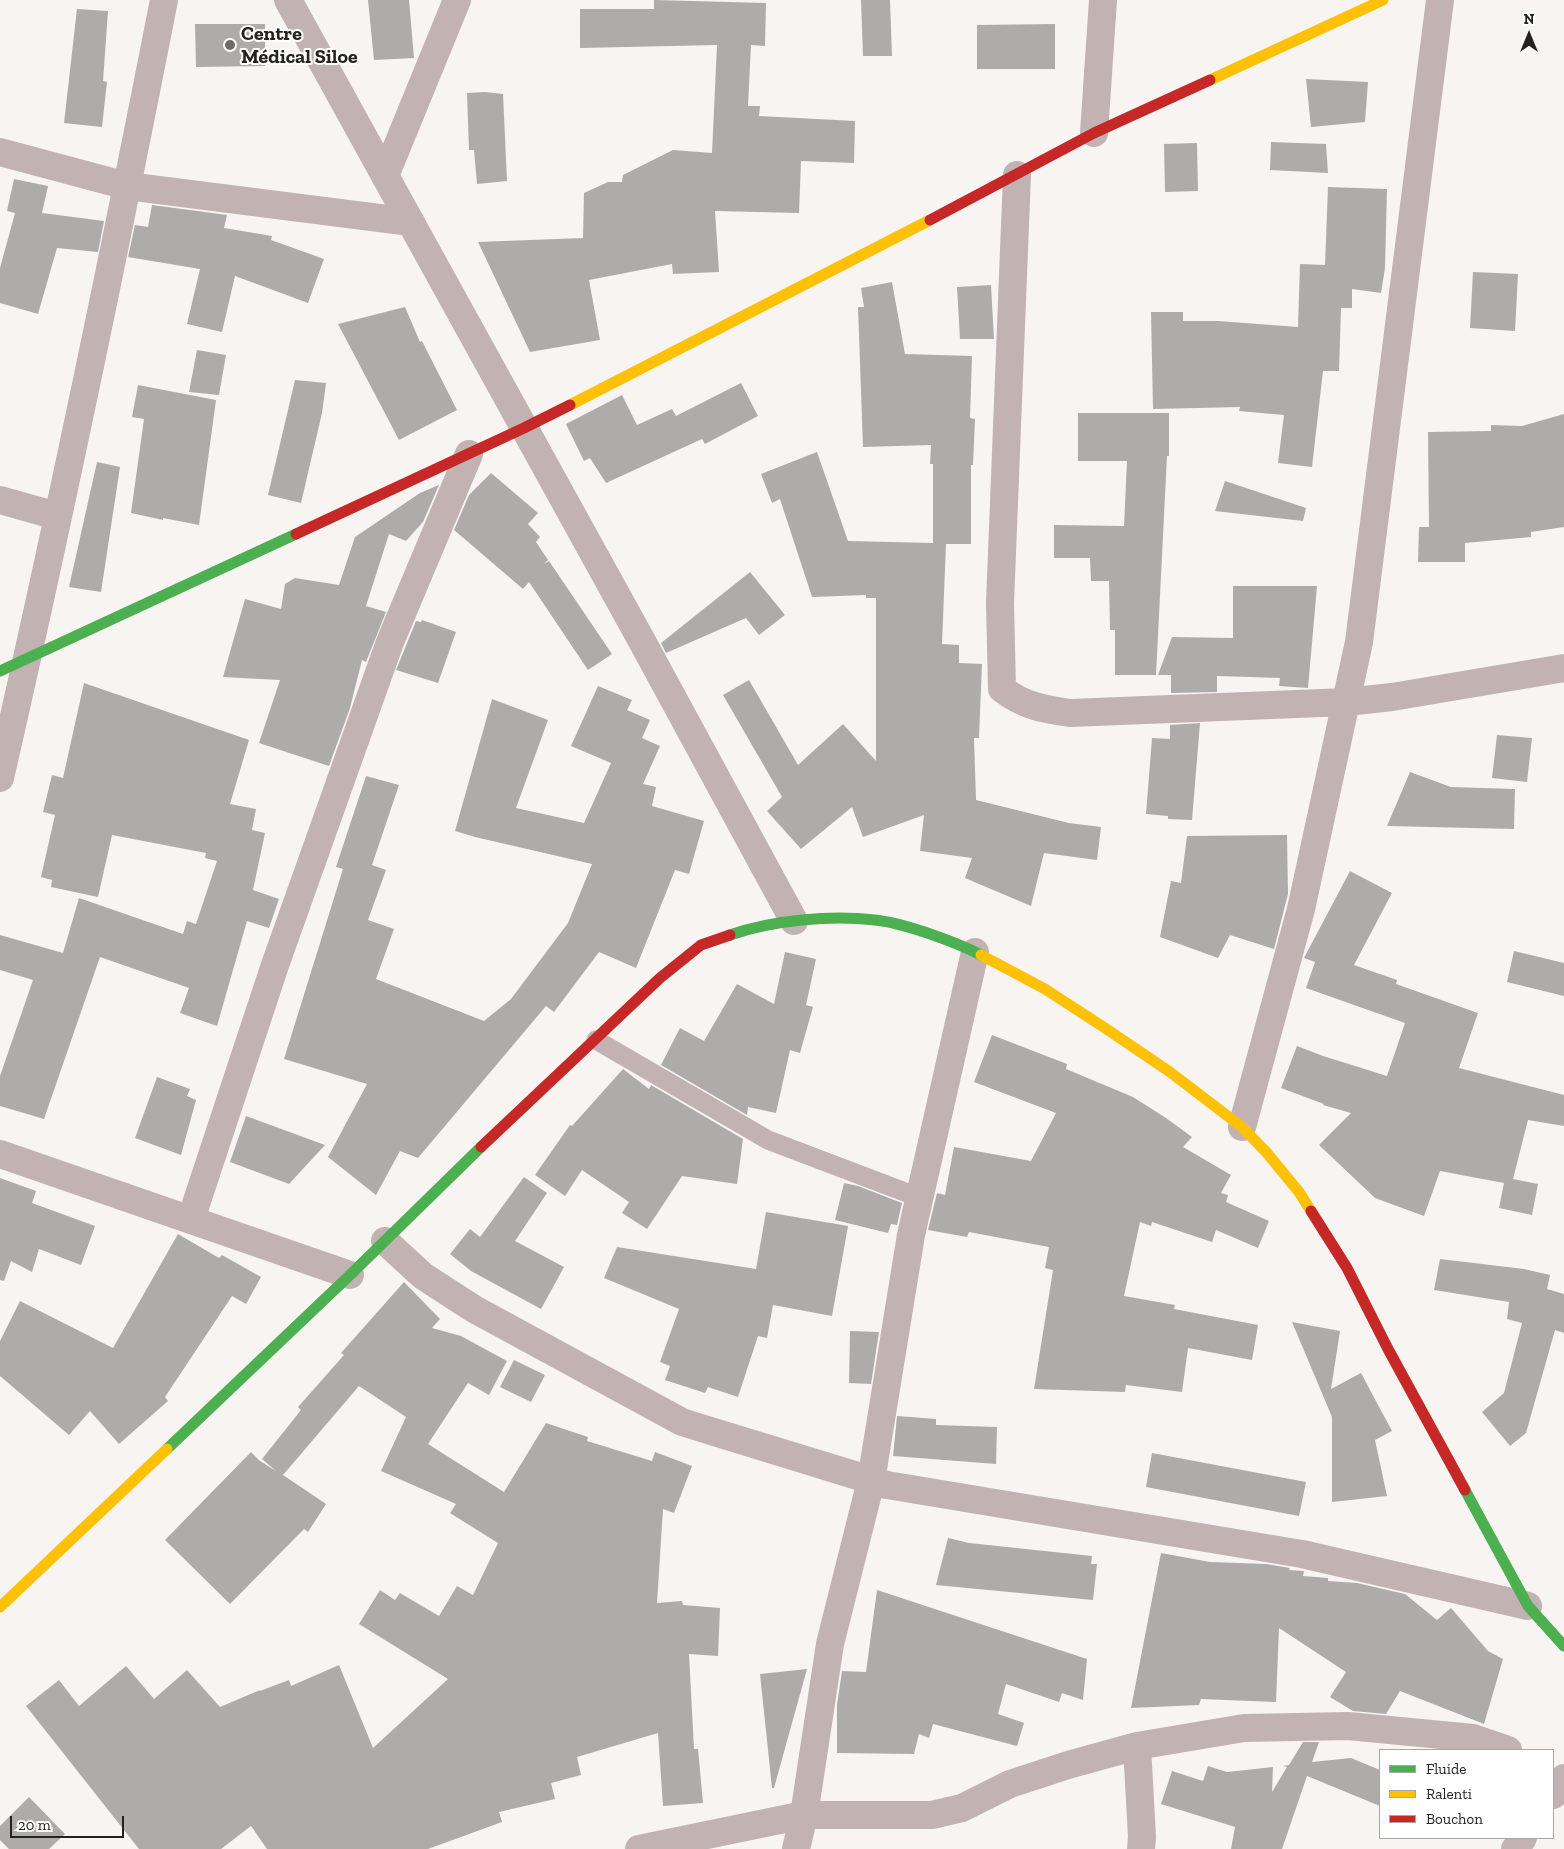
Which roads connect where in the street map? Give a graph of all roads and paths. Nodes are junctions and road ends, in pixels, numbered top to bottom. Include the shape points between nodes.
1 (164, 0) edge
2 (288, 0) edge
3 (457, 0) edge
4 (1103, 0) edge
5 (1383, 0) edge
6 (1440, 0) edge
7 (1094, 134) junction
8 (0, 152) edge
9 (1017, 175) junction
10 (385, 176) junction
11 (127, 186) junction
12 (411, 222) junction
13 (524, 428) junction
14 (469, 454) junction
15 (0, 500) edge
16 (57, 516) junction
17 (28, 658) junction
18 (1564, 668) edge
19 (0, 671) edge
20 (1347, 702) junction
21 (0, 778) edge
22 (794, 921) junction
23 (975, 952) junction
24 (596, 1040) junction
25 (1242, 1127) junction
26 (0, 1154) edge
27 (918, 1198) junction
28 (191, 1219) junction
29 (385, 1241) junction
30 (350, 1275) junction
31 (871, 1481) junction
32 (1528, 1606) junction
33 (0, 1607) edge
34 (1564, 1646) edge
35 (1138, 1746) junction
36 (1505, 1749) edge
37 (804, 1815) junction
38 (639, 1849) edge
39 (796, 1849) edge
40 (1141, 1849) edge

1 - 11 street
2 - 10 street
3 - 10 street
4 - 7 street
5 - 7 main road
6 - 20 street via 1359,642
7 - 9 main road
8 - 11 street
9 - 13 main road
9 - 20 street via 1000,603 1002,689 1016,700 1040,709 1070,713
10 - 12 street
11 - 12 street
11 - 16 street
12 - 13 street
13 - 14 main road
13 - 22 street
14 - 17 main road
14 - 28 street via 387,651 275,965
15 - 16 street
16 - 17 street
17 - 19 main road
17 - 21 street
18 - 20 street
20 - 25 street via 1301,908
22 - 23 main road via 876,920 914,929
22 - 24 main road via 740,931 701,945 660,978
23 - 25 main road via 1044,989 1105,1028
23 - 27 street
24 - 27 lane via 768,1140
24 - 29 main road
25 - 32 main road via 1299,1192 1347,1268
26 - 28 street
27 - 31 street
28 - 30 street
29 - 30 main road
29 - 31 street via 423,1276 474,1309 682,1422
30 - 33 main road
31 - 32 street via 1302,1554
31 - 37 street via 830,1644
32 - 34 main road
35 - 36 street via 1244,1728 1348,1726 1473,1738
35 - 37 street via 1010,1784 962,1808 932,1815
35 - 40 street
37 - 38 street
37 - 39 street

